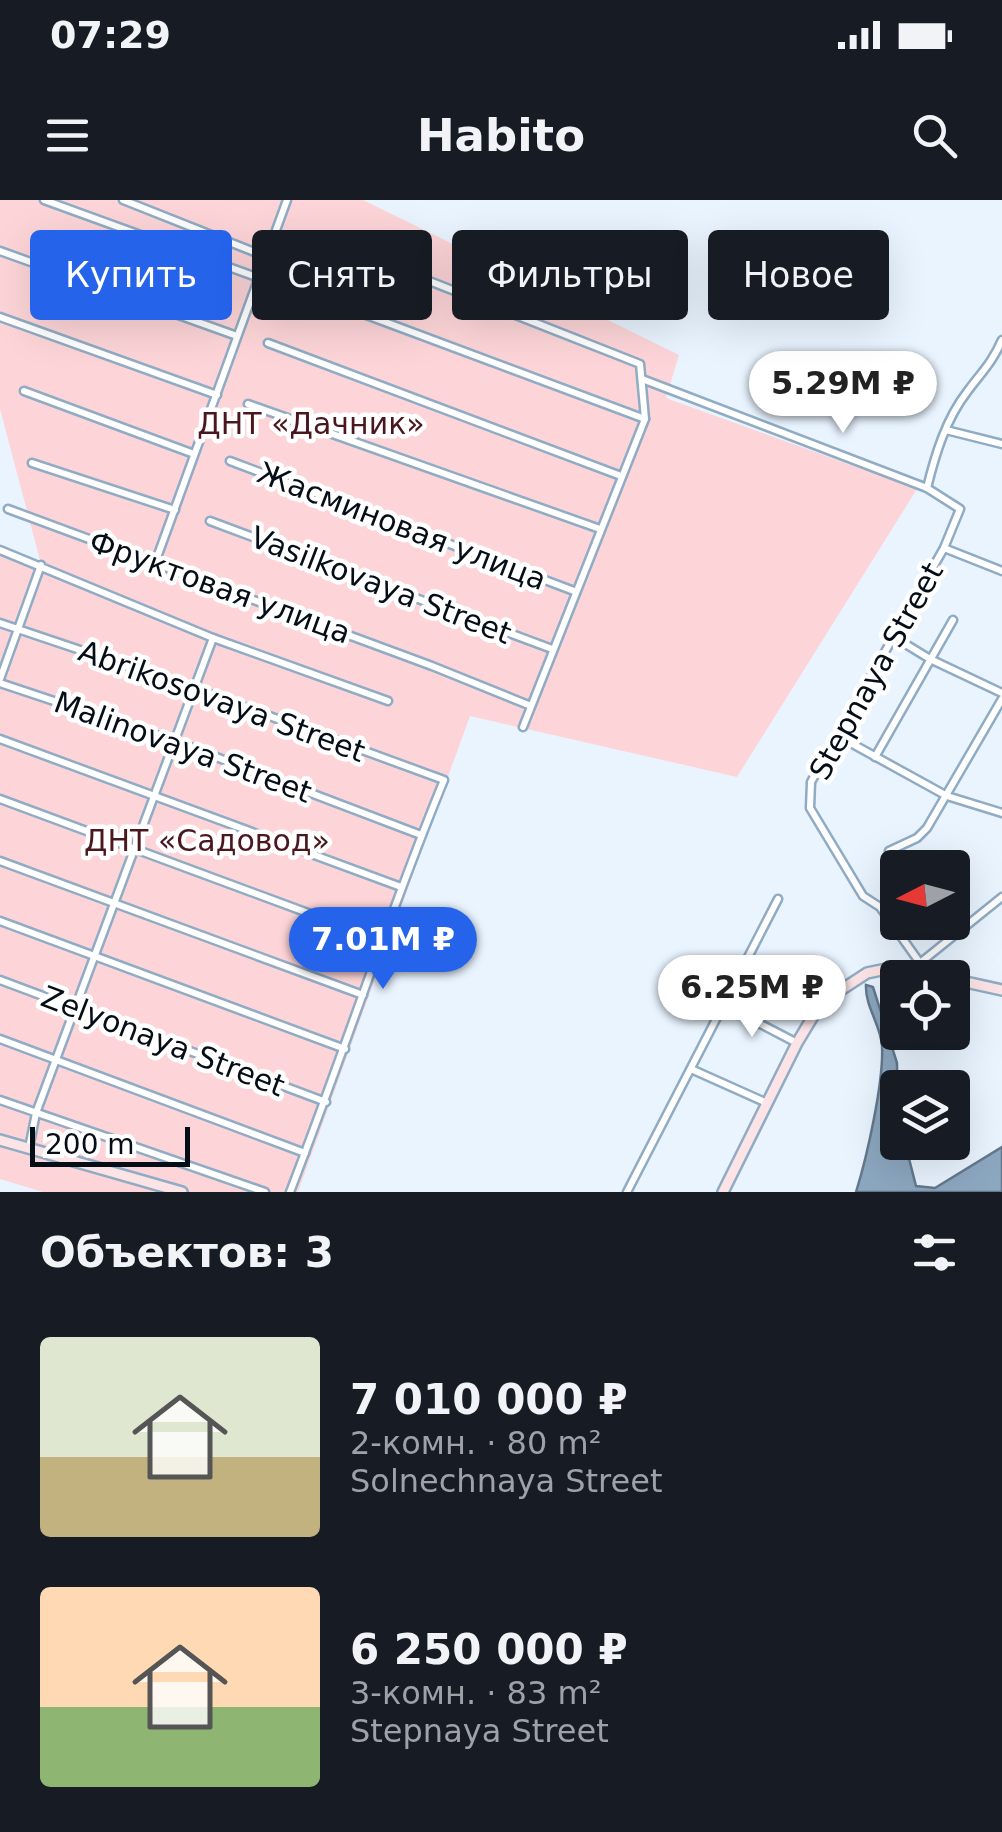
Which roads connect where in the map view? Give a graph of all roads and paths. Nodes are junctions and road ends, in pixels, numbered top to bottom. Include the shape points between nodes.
1 (44, 200) edge
2 (123, 200) edge
3 (286, 200) edge
4 (276, 230) edge
5 (0, 251) edge
6 (252, 251) edge
7 (252, 275) edge
8 (432, 282) edge
9 (252, 296) edge
10 (0, 316) edge
11 (380, 320) edge
12 (237, 336) junction
13 (1002, 340) edge
14 (268, 344) dead end
15 (990, 366) junction
16 (1002, 370) edge
17 (642, 379) junction
18 (24, 391) dead end
19 (217, 395) junction
20 (248, 404) dead end
21 (645, 419) junction
22 (946, 430) junction
23 (1002, 444) edge
24 (194, 454) junction
25 (230, 462) dead end
26 (32, 463) dead end
27 (621, 476) junction
28 (927, 488) junction
29 (8, 509) dead end
30 (175, 510) junction
31 (210, 521) dead end
32 (600, 529) junction
33 (944, 548) junction
34 (0, 550) edge
35 (155, 563) junction
36 (41, 565) junction
37 (1002, 571) edge
38 (574, 591) junction
39 (952, 620) dead end
40 (0, 622) edge
41 (19, 630) junction
42 (894, 637) junction
43 (214, 638) junction
44 (552, 650) junction
45 (930, 659) junction
46 (0, 681) edge
47 (193, 688) junction
48 (1002, 696) edge
49 (388, 701) dead end
50 (531, 706) junction
51 (523, 727) dead end
52 (838, 736) junction
53 (0, 739) edge
54 (174, 741) junction
55 (875, 757) junction
56 (947, 796) junction
57 (154, 797) junction
58 (0, 799) edge
59 (1002, 813) edge
60 (421, 834) junction
61 (134, 850) junction
62 (892, 850) edge
63 (0, 861) edge
64 (401, 886) junction
65 (1002, 897) edge
66 (778, 899) dead end
67 (114, 904) junction
68 (0, 921) edge
69 (381, 940) junction
70 (94, 956) junction
71 (915, 960) edge
72 (929, 960) edge
73 (880, 970) edge
74 (0, 980) edge
75 (970, 984) edge
76 (1002, 990) edge
77 (363, 996) junction
78 (724, 1005) junction
79 (75, 1007) junction
80 (0, 1039) edge
81 (796, 1043) junction
82 (345, 1048) junction
83 (56, 1060) junction
84 (691, 1069) junction
85 (0, 1100) edge
86 (326, 1102) junction
87 (767, 1102) junction
88 (36, 1113) junction
89 (0, 1140) edge
90 (30, 1148) junction
91 (305, 1153) junction
92 (182, 1192) edge
93 (265, 1192) edge
94 (290, 1192) edge
95 (627, 1192) edge
96 (722, 1192) edge

1 - 7 street
2 - 6 street
3 - 4 street
5 - 12 street
8 - 17 street via 640,364
9 - 12 street
10 - 19 street
11 - 21 street
12 - 19 street
13 - 15 street
14 - 27 street
15 - 16 street
15 - 22 street
17 - 21 street
17 - 28 street
18 - 24 street
19 - 24 street
20 - 32 street
21 - 27 street
22 - 23 street
22 - 28 street
24 - 30 street
25 - 38 street, Жасминовая улица
26 - 30 street
27 - 32 street
28 - 33 street, Stepnaya Street via 960,509
29 - 35 street, Фруктовая улица
30 - 35 street
31 - 44 street, Vasilkovaya Street
32 - 38 street
33 - 37 street
33 - 42 street, Stepnaya Street
34 - 36 street
35 - 50 street, Фруктовая улица
36 - 41 street
36 - 43 street
38 - 44 street
39 - 45 street
40 - 41 street, Abrikosovaya Street
41 - 46 street
41 - 47 street, Abrikosovaya Street
42 - 45 street
42 - 52 street, Stepnaya Street
43 - 47 street
43 - 49 street
44 - 50 street
45 - 48 street
45 - 55 street
46 - 54 street, Malinovaya Street
47 - 54 street
47 - 60 street, Abrikosovaya Street via 444,780
48 - 56 street
50 - 51 street
52 - 55 street
52 - 71 street, Stepnaya Street via 811,782 810,808 863,896 880,907
53 - 57 street
54 - 57 street
54 - 60 street, Malinovaya Street
55 - 56 street
56 - 59 street
56 - 62 street via 927,828
57 - 61 street
57 - 64 street
58 - 61 street
60 - 64 street
61 - 67 street
61 - 69 street
63 - 67 street
64 - 69 street
65 - 72 street
66 - 78 street
67 - 70 street
67 - 77 street
68 - 70 street
69 - 77 street
70 - 79 street
70 - 82 street
73 - 81 street via 821,1003
74 - 79 street, Zelyonaya Street
75 - 76 street
77 - 82 street
78 - 81 street
78 - 84 street
79 - 83 street
79 - 86 street, Zelyonaya Street
80 - 83 street
81 - 87 street
82 - 86 street
83 - 88 street
83 - 91 street
84 - 87 street
84 - 95 street
85 - 88 street
86 - 91 street
87 - 96 street
88 - 90 street
88 - 93 street
89 - 90 street
90 - 92 street
91 - 94 street

